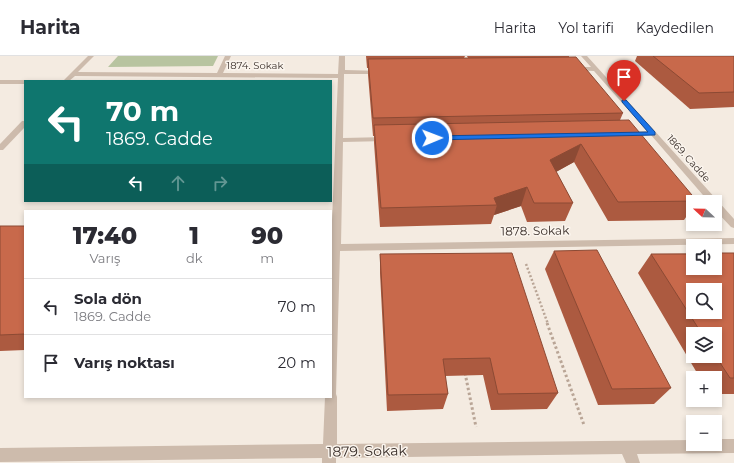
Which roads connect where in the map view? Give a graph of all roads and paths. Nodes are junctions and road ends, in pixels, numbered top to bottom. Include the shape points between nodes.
1 (91, 56) edge
2 (228, 56) edge
3 (342, 56) edge
4 (584, 56) edge
5 (564, 69) edge
6 (596, 69) junction
7 (387, 72) edge
8 (73, 74) junction
9 (341, 74) junction
10 (219, 75) junction
11 (67, 80) edge
12 (0, 82) edge
13 (24, 82) edge
14 (24, 124) edge
15 (653, 133) junction
16 (621, 134) edge
17 (393, 139) edge
18 (339, 140) junction
19 (0, 148) edge
20 (707, 195) edge
21 (722, 212) edge
22 (734, 225) edge
23 (734, 241) edge
24 (519, 245) junction
25 (336, 248) junction
26 (332, 363) edge
27 (331, 398) edge
28 (734, 446) edge
29 (593, 448) junction
30 (627, 448) junction
31 (0, 455) edge
32 (329, 457) edge
33 (39, 459) edge
34 (633, 463) edge

1 - 8 street
2 - 10 street
3 - 9 street
4 - 6 street, 1869. Cadde
5 - 6 street
6 - 15 street, 1869. Cadde
7 - 9 street, 1874. Sokak
8 - 10 street, 1874. Sokak
8 - 11 street
9 - 10 street, 1874. Sokak
9 - 18 street
12 - 13 street
14 - 19 street
15 - 16 street
15 - 20 street, 1869. Cadde
17 - 18 street
18 - 25 street
21 - 22 street, 1869. Cadde
23 - 24 street, 1878. Sokak
24 - 25 street, 1878. Sokak
24 - 29 path
25 - 26 street
27 - 32 street
28 - 30 street, 1879. Sokak
29 - 30 street, 1879. Sokak
29 - 32 street, 1879. Sokak
30 - 34 street
31 - 33 street, 1879. Sokak
32 - 33 street, 1879. Sokak

